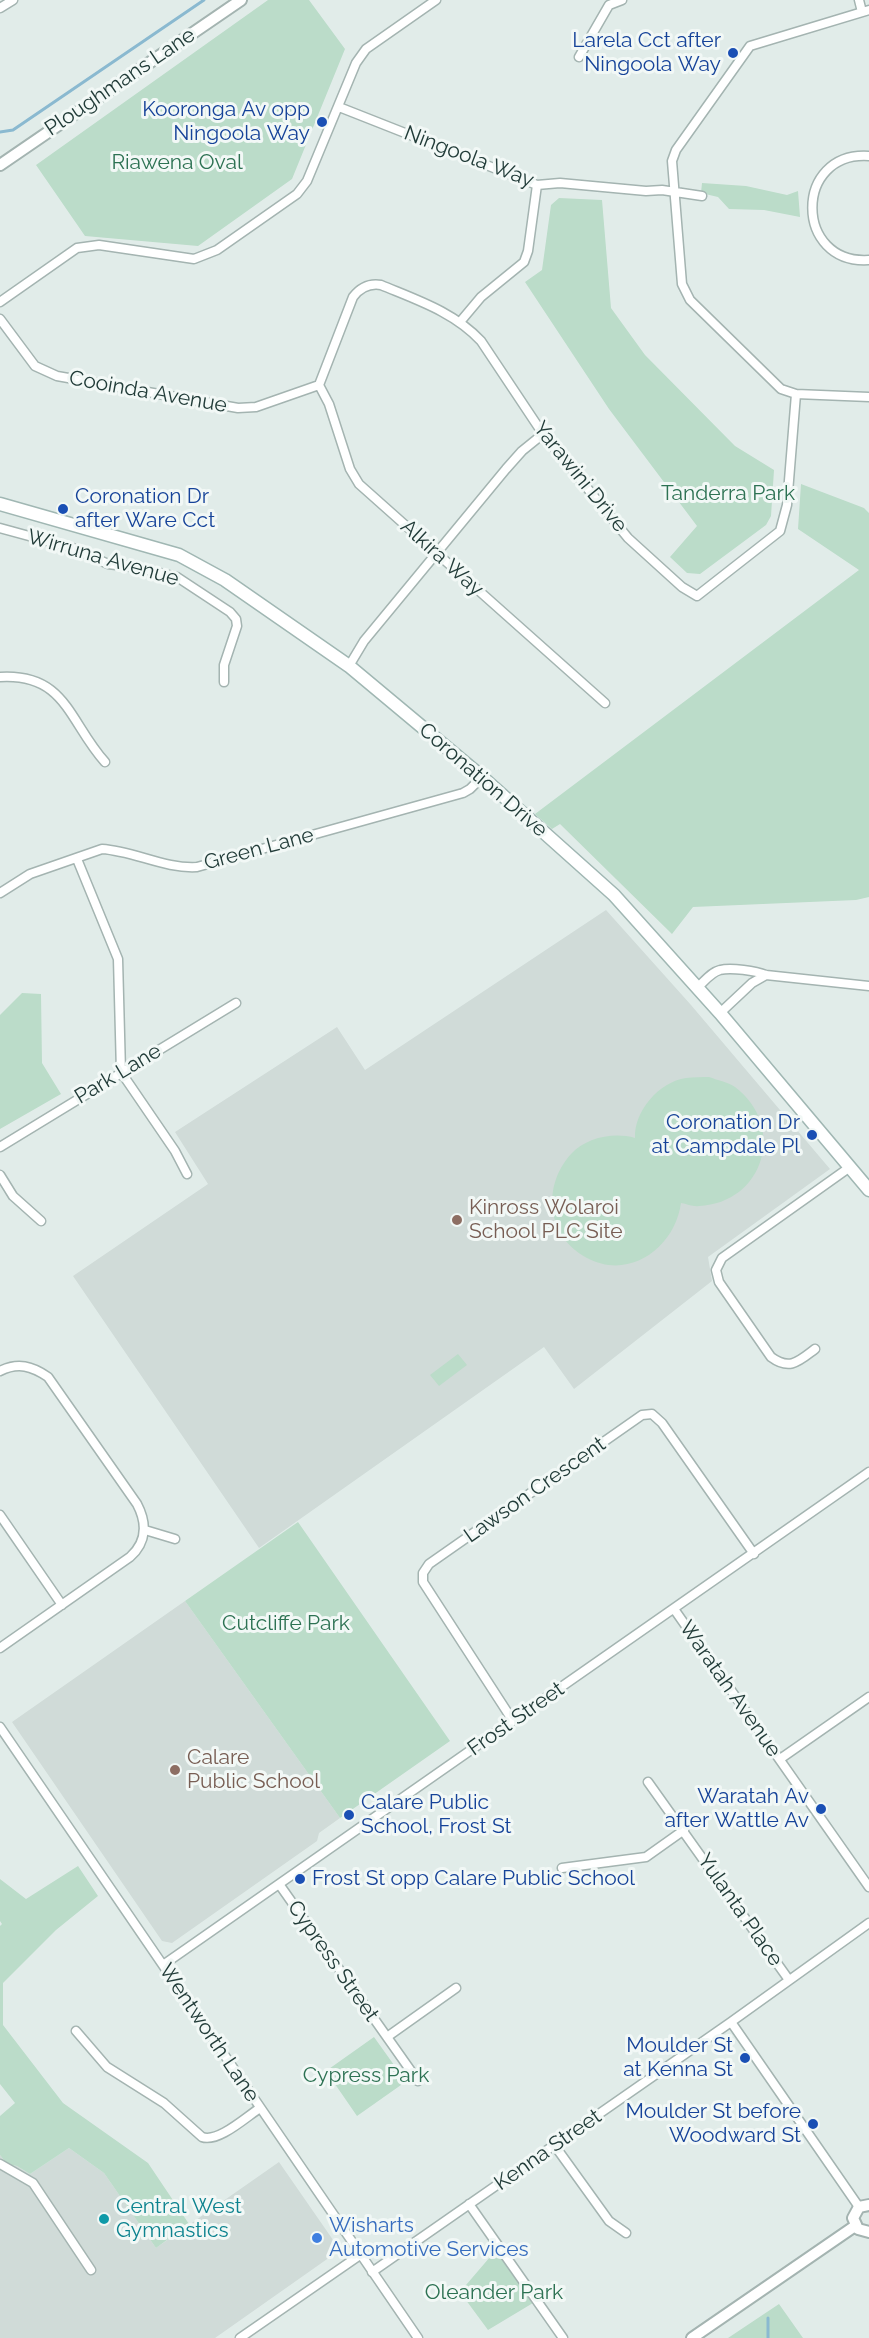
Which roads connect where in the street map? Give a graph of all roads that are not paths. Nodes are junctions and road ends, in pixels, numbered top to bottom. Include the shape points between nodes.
1 (13, 0) edge
2 (241, 0) edge
3 (436, 0) edge
4 (622, 0) edge
5 (859, 0) edge
6 (607, 3) edge
7 (0, 8) edge
8 (866, 11) edge
9 (579, 57) dead end
10 (339, 107) junction
11 (869, 156) edge
12 (0, 165) edge
13 (537, 185) junction
14 (674, 192) junction
15 (702, 196) dead end
16 (869, 260) edge
17 (0, 302) edge
18 (0, 319) edge
19 (460, 322) junction
20 (319, 385) junction
21 (795, 394) junction
22 (869, 398) edge
23 (543, 434) junction
24 (0, 504) edge
25 (0, 528) edge
26 (437, 553) junction
27 (348, 666) junction
28 (0, 677) edge
29 (224, 682) dead end
30 (605, 703) dead end
31 (105, 762) dead end
32 (482, 777) junction
33 (77, 859) junction
34 (0, 893) edge
35 (766, 975) junction
36 (869, 986) edge
37 (697, 988) junction
38 (236, 1003) dead end
39 (720, 1012) junction
40 (121, 1072) junction
41 (0, 1147) edge
42 (850, 1167) junction
43 (187, 1174) dead end
44 (0, 1175) edge
45 (869, 1191) edge
46 (41, 1221) dead end
47 (815, 1349) dead end
48 (0, 1371) edge
49 (869, 1473) edge
50 (0, 1515) edge
51 (145, 1530) junction
52 (175, 1539) dead end
53 (754, 1554) junction
54 (62, 1605) junction
55 (674, 1609) junction
56 (0, 1648) edge
57 (869, 1697) edge
58 (513, 1721) junction
59 (0, 1727) edge
60 (780, 1759) junction
61 (648, 1782) dead end
62 (684, 1830) junction
63 (562, 1868) dead end
64 (279, 1884) junction
65 (869, 1887) edge
66 (869, 1923) edge
67 (163, 1965) junction
68 (789, 1980) junction
69 (456, 1988) dead end
70 (731, 2022) junction
71 (76, 2031) dead end
72 (387, 2037) junction
73 (418, 2081) dead end
74 (260, 2108) junction
75 (555, 2146) junction
76 (0, 2164) edge
77 (469, 2204) junction
78 (864, 2206) edge
79 (855, 2226) junction
80 (869, 2232) edge
81 (626, 2233) dead end
82 (360, 2255) junction
83 (91, 2270) dead end
84 (372, 2272) junction
85 (240, 2338) edge
86 (418, 2338) edge
87 (563, 2338) edge
88 (692, 2338) edge

1 - 7 street
2 - 12 street, Ploughmans Lane
3 - 10 street via 366,49 356,63
4 - 6 street
5 - 8 street
6 - 9 street
8 - 14 street via 757,43 745,51 673,156
10 - 13 street, Ningoola Way
10 - 17 street via 307,181 297,194 217,250 194,259 99,245 77,248
11 - 16 street via 845,159 827,170 814,190 812,213 817,231 832,249 852,259
13 - 14 street, Ningoola Way via 560,183
13 - 19 street via 524,262 481,297
14 - 15 street, Ningoola Way
14 - 21 street via 682,284 687,296 776,385
18 - 20 street, Cooinda Avenue via 35,366 57,376 238,408
19 - 20 street, Yarawini Drive via 442,310 381,285 363,288 353,297
19 - 23 street, Yarawini Drive via 486,347
20 - 26 street, Alkira Way via 355,479
21 - 22 street
21 - 23 street, Yarawini Drive via 787,505 780,531 697,596 640,550
23 - 26 street via 522,451
24 - 27 main road, Coronation Drive via 179,555 225,580
25 - 29 street, Wirruna Avenue via 73,548 108,564 177,577 230,612 237,626 228,646
26 - 27 street
26 - 30 street, Alkira Way
27 - 32 main road, Coronation Drive
28 - 31 street via 36,680 52,690
32 - 33 street, Green Lane via 463,792 197,867 102,849
32 - 37 main road, Coronation Drive via 614,895
33 - 34 street, Green Lane via 30,874
33 - 40 street via 118,959
35 - 36 street
35 - 37 street via 758,971 720,970
35 - 39 street
37 - 39 main road, Coronation Drive
38 - 40 street, Park Lane
39 - 42 main road, Coronation Drive
40 - 41 street, Park Lane
40 - 43 street
42 - 45 main road, Coronation Drive
42 - 47 street via 723,1258 716,1270 719,1282 771,1357 790,1364
44 - 46 street via 13,1196
48 - 51 street via 15,1365 48,1377 137,1504
49 - 53 street, Frost Street
50 - 54 street
51 - 52 street
51 - 54 street via 135,1553
53 - 55 street, Frost Street
53 - 58 street, Lawson Crescent via 662,1423 652,1414 642,1415 429,1564 423,1573 423,1582
54 - 56 street
55 - 58 street, Frost Street
55 - 60 street, Waratah Avenue
57 - 60 street
58 - 64 street, Frost Street
59 - 67 street, Wentworth Lane
60 - 65 street, Waratah Avenue
61 - 62 street, Yulanta Place
62 - 63 street via 646,1857
62 - 68 street, Yulanta Place
64 - 67 street, Frost Street
64 - 72 street, Cypress Street
66 - 68 street, Kenna Street
67 - 74 street, Wentworth Lane
68 - 70 street, Kenna Street
69 - 72 street, Cypress Street
70 - 75 street, Kenna Street
70 - 78 street
71 - 74 street via 107,2067 164,2103 202,2137 217,2137
72 - 73 street, Cypress Street
74 - 82 street, Wentworth Lane
75 - 77 street, Kenna Street
75 - 81 street via 609,2221
76 - 83 street via 33,2183
77 - 84 street, Kenna Street
77 - 87 street
78 - 79 street via 853,2214
79 - 80 street
79 - 88 street
82 - 84 street, Wentworth Lane
82 - 85 street
84 - 86 street, Wentworth Lane

